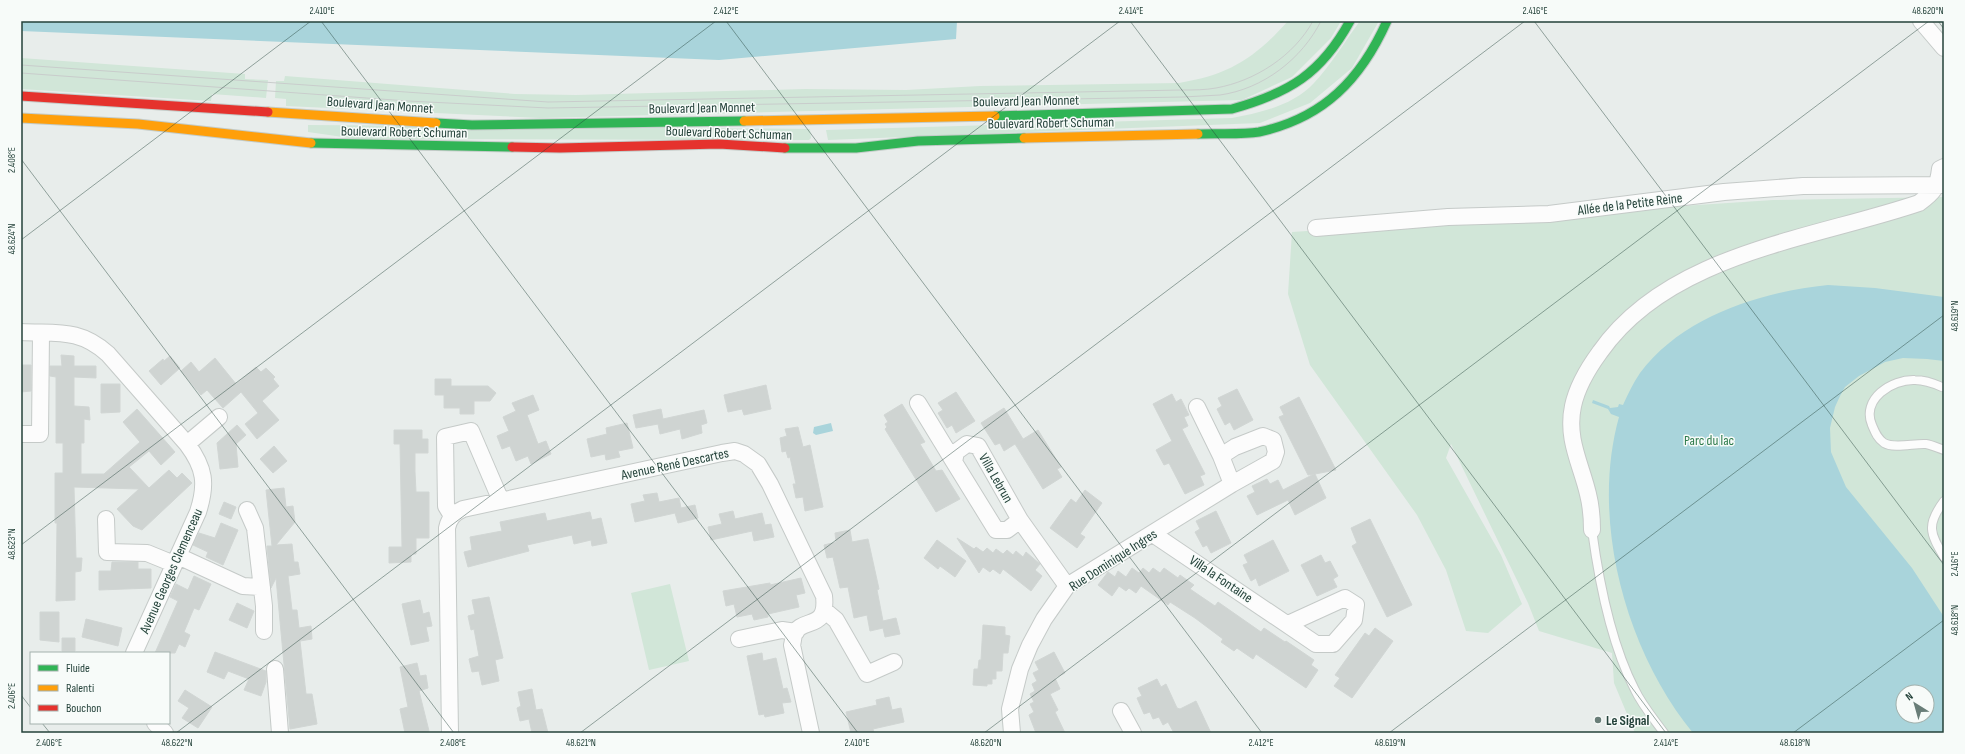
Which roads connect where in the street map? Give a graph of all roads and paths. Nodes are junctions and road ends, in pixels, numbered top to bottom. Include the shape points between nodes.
1 (1350, 21) edge
2 (1387, 21) edge
3 (1921, 21) edge
4 (1944, 48) edge
5 (21, 96) edge
6 (21, 118) edge
7 (1944, 167) edge
8 (1941, 185) edge
9 (1316, 228) dead end
10 (21, 332) edge
11 (42, 333) junction
12 (1942, 387) dead end
13 (918, 403) dead end
14 (1197, 407) dead end
15 (219, 417) dead end
16 (21, 434) edge
17 (187, 444) junction
18 (1944, 450) edge
19 (1221, 456) junction
20 (954, 462) junction
21 (1232, 484) junction
22 (501, 501) junction
23 (1944, 501) edge
24 (247, 510) dead end
25 (452, 516) junction
26 (106, 519) dead end
27 (1020, 520) junction
28 (1592, 530) joint
29 (1153, 534) junction
30 (1944, 557) edge
31 (176, 560) junction
32 (1067, 586) junction
33 (262, 587) junction
34 (824, 610) junction
35 (1288, 624) dead end
36 (264, 631) dead end
37 (796, 632) junction
38 (738, 638) dead end
39 (134, 652) edge
40 (894, 662) dead end
41 (276, 669) dead end
42 (1121, 710) dead end
43 (156, 724) edge
44 (165, 733) edge
45 (280, 733) edge
46 (450, 733) edge
47 (811, 733) edge
48 (1012, 733) edge
49 (1133, 733) edge
50 (1664, 733) edge

1 - 5 main road, Boulevard Jean Monnet via 1332,50 1315,70 1285,91 1260,102 1232,109 834,120 472,125
2 - 6 main road, Boulevard Robert Schuman via 1380,39 1364,64 1335,96 1312,112 1286,124 1258,132 918,141 856,148 795,150 720,144 560,148 328,145 138,124
3 - 4 street
7 - 8 street via 1940,169
8 - 9 street, Allée de la Petite Reine via 1803,186 1724,192 1549,214 1448,217
8 - 28 street via 1919,202 1716,264 1661,294 1618,328 1592,364 1574,405 1571,431 1573,448 1588,492
10 - 11 street, Avenue Georges Clemenceau
11 - 16 street via 40,434
11 - 17 street, Avenue Georges Clemenceau via 74,334 98,345
12 - 18 lane via 1914,380 1886,387 1877,395 1870,408 1870,422 1876,436 1885,444 1926,444
13 - 20 street, Villa Lebrun
14 - 19 street
15 - 17 street
17 - 31 street, Avenue Georges Clemenceau via 197,457 202,471 203,497
19 - 21 street
19 - 21 street, Rue Dominique Ingres via 1235,447 1263,436 1273,440 1276,452 1273,461
20 - 27 street, Villa Lebrun via 996,530 1007,530
20 - 27 street, Villa Lebrun via 956,452 968,444 978,446
21 - 29 street, Rue Dominique Ingres
22 - 25 street, Avenue René Descartes via 464,509
22 - 25 street via 471,431 445,437 446,506
22 - 34 street, Avenue René Descartes via 722,453 744,454 758,464 770,484 819,582 824,596
23 - 30 lane via 1933,517 1931,528 1934,540
24 - 33 street via 255,528
25 - 46 street via 447,528
26 - 31 street via 107,552 147,553
27 - 32 street, Villa Lebrun
28 - 50 lane via 1607,610 1624,668 1635,691
29 - 32 street, Rue Dominique Ingres
29 - 35 street, Villa la Fontaine
31 - 33 street via 243,586
31 - 39 street, Avenue Georges Clemenceau
32 - 48 street, Rue Dominique Ingres via 1044,619 1020,669 1010,710
33 - 36 street
34 - 37 street via 817,621
34 - 40 street via 836,620 867,674
37 - 38 street via 782,630
37 - 47 street via 792,645
41 - 45 street
42 - 49 street
43 - 44 street

